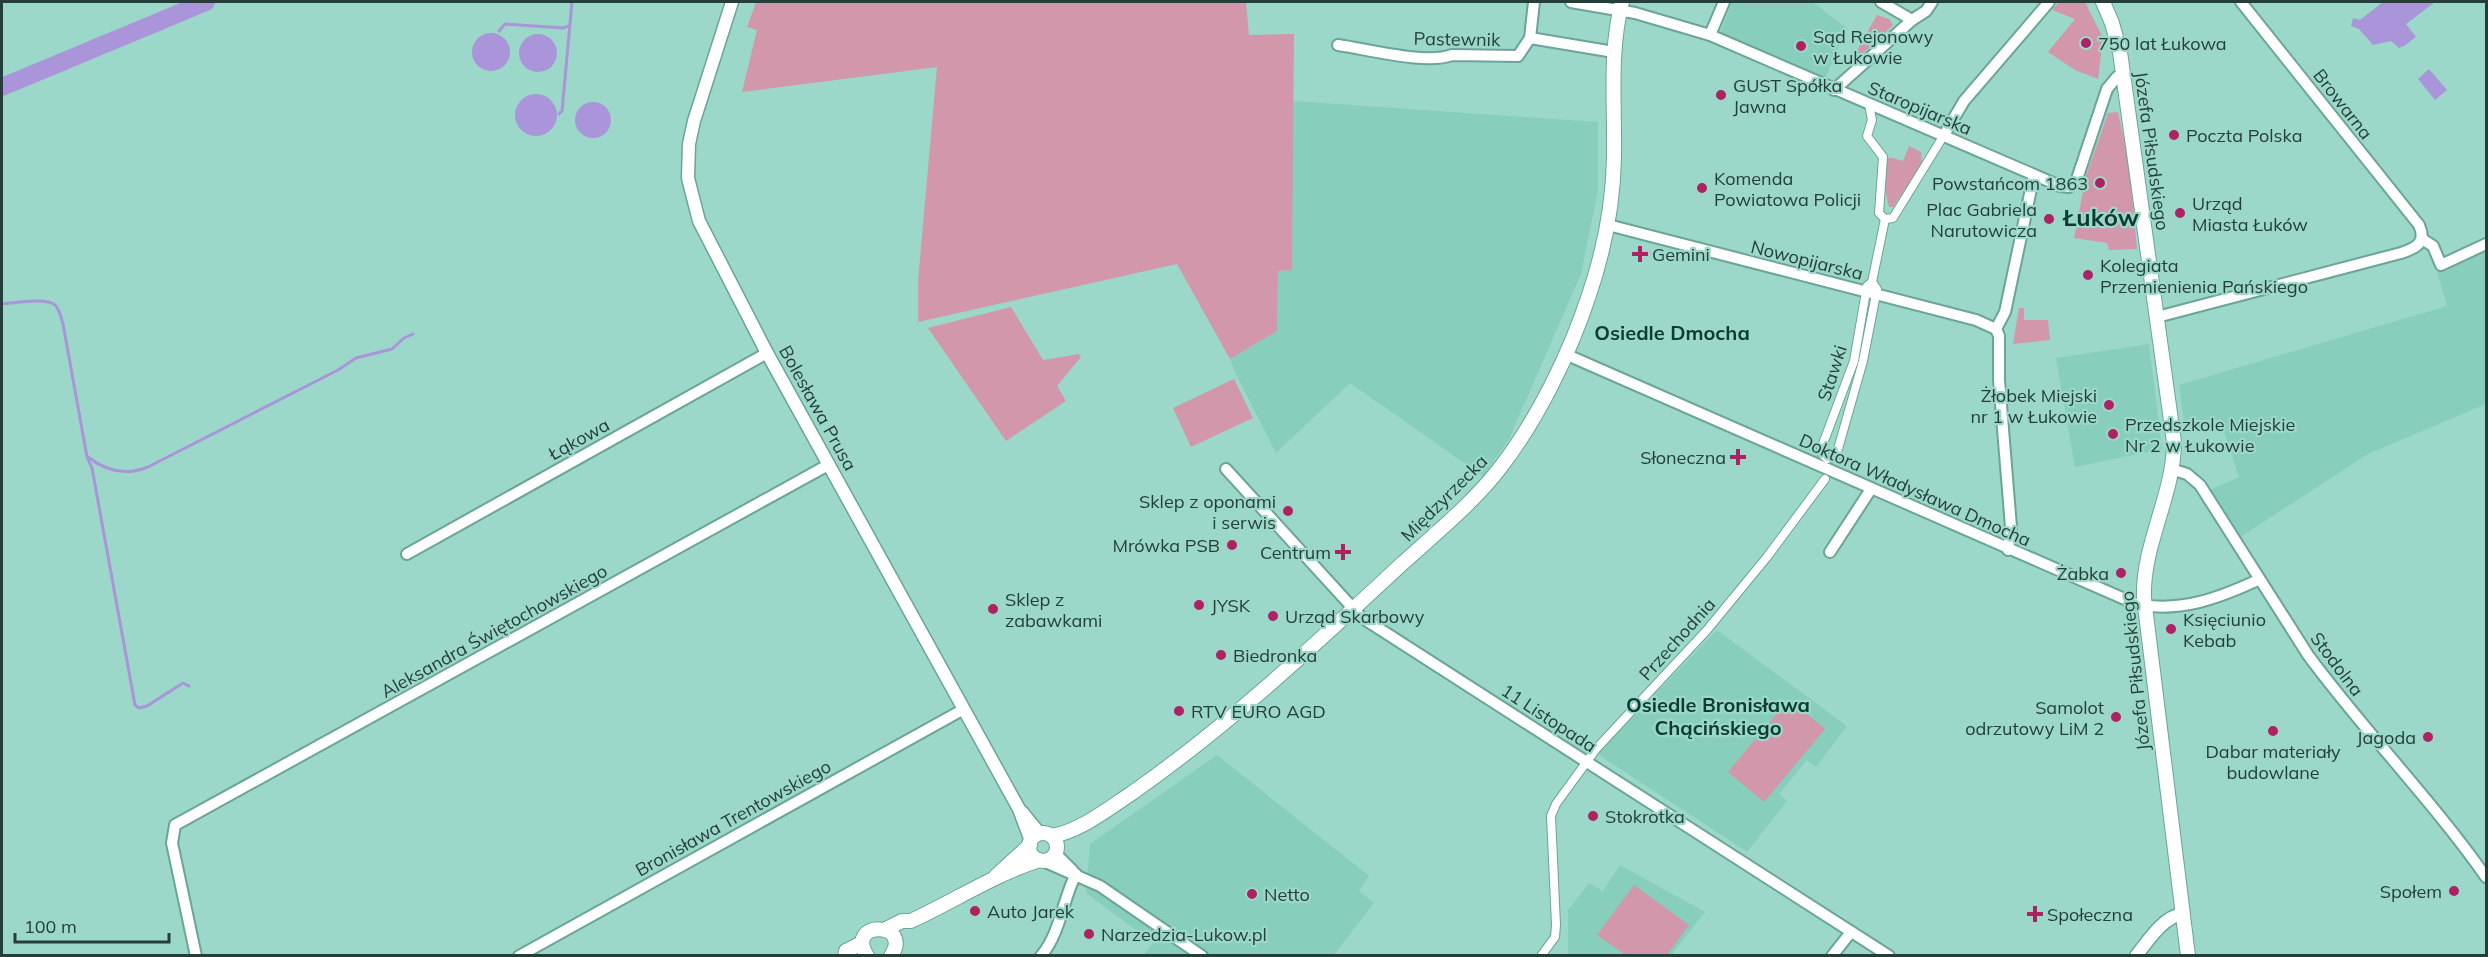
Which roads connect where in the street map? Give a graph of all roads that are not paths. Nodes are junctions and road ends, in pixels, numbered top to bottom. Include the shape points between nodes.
1 (732, 2) edge
2 (1534, 2) edge
3 (1571, 2) edge
4 (1724, 2) edge
5 (1881, 2) edge
6 (1932, 2) edge
7 (2049, 2) edge
8 (2103, 2) edge
9 (2241, 2) edge
10 (1621, 6) edge
11 (1912, 20) junction
12 (1710, 35) junction
13 (1530, 38) junction
14 (1338, 45) dead end
15 (1614, 51) junction
16 (2123, 76) junction
17 (1834, 90) junction
18 (1869, 104) junction
19 (1944, 135) junction
20 (2034, 175) junction
21 (1885, 219) junction
22 (1608, 225) junction
23 (2422, 239) junction
24 (2487, 244) edge
25 (1871, 293) junction
26 (2157, 317) junction
27 (1996, 329) junction
28 (767, 353) junction
29 (1565, 354) junction
30 (1858, 362) junction
31 (828, 465) junction
32 (1226, 469) dead end
33 (1826, 469) junction
34 (2171, 469) junction
35 (1871, 489) junction
36 (2008, 550) junction
37 (1830, 552) dead end
38 (407, 554) dead end
39 (2258, 580) junction
40 (2144, 606) junction
41 (1353, 609) junction
42 (964, 709) junction
43 (1587, 762) junction
44 (1089, 820) junction
45 (1038, 839) junction
46 (1056, 852) junction
47 (1041, 861) junction
48 (1076, 874) junction
49 (994, 877) junction
50 (2487, 877) edge
51 (2182, 914) junction
52 (1851, 932) junction
53 (890, 934) junction
54 (864, 949) edge
55 (893, 955) edge
56 (196, 956) edge
57 (519, 956) edge
58 (845, 956) edge
59 (1041, 956) edge
60 (1202, 956) edge
61 (1541, 956) edge
62 (1832, 956) edge
63 (1889, 956) edge
64 (2136, 956) edge
65 (2188, 956) edge

1 - 28 street, Bolesława Prusa via 694,121 688,178 699,221
2 - 13 street
3 - 10 street
4 - 12 street
5 - 11 street
6 - 11 street
7 - 19 street via 1964,100
8 - 16 main road, Józefa Piłsudskiego via 2117,37
9 - 23 street, Browarna via 2419,225
10 - 12 street, Staropijarska
10 - 15 main road, Międzyrzecka
11 - 17 street
12 - 17 street, Staropijarska
13 - 14 street, Pastewnik via 1518,56 1452,55 1442,59
13 - 15 street
15 - 22 main road, Międzyrzecka via 1614,160
16 - 20 street, Staropijarska via 2117,77 2107,89 2076,182 2060,186
16 - 26 main road, Józefa Piłsudskiego
17 - 18 street, Staropijarska
18 - 19 street, Staropijarska
18 - 21 street via 1872,120 1867,136 1883,157 1879,213
19 - 20 street, Staropijarska
19 - 21 street via 1893,218
20 - 27 street via 2005,312
21 - 25 street via 1872,282 1877,289
22 - 25 street, Nowopijarska
22 - 29 main road, Międzyrzecka via 1589,297
23 - 24 street via 2433,246 2441,265
23 - 26 street via 2415,248 2401,253
25 - 27 street, Nowopijarska via 1976,320
25 - 30 street, Stawki
26 - 34 main road, Józefa Piłsudskiego via 2174,442
27 - 36 street via 2011,527
28 - 31 street, Bolesława Prusa
28 - 38 street, Łąkowa
29 - 33 street, Doktora Władysława Dmocha
29 - 41 main road, Międzyrzecka via 1529,425 1491,480
30 - 33 street, Stawki via 1836,456
30 - 33 street, Stawki via 1821,449
31 - 42 street, Bolesława Prusa
31 - 56 street, Aleksandra Świętochowskiego via 175,825 172,843
32 - 41 street, 11 Listopada
33 - 35 street, Doktora Władysława Dmocha
33 - 43 street, Przechodnia via 1767,557 1707,630
34 - 39 street, Stodolna via 2187,474 2200,485
34 - 40 main road, Józefa Piłsudskiego via 2147,562
35 - 36 street, Doktora Władysława Dmocha
35 - 37 street
36 - 40 street, Doktora Władysława Dmocha
39 - 40 street, Doktora Władysława Dmocha via 2195,604
39 - 50 street, Stodolna via 2327,681
40 - 51 main road, Józefa Piłsudskiego
41 - 43 street, 11 Listopada
41 - 44 main road, Międzyrzecka via 1188,751
42 - 45 street, Bolesława Prusa
42 - 57 street, Bronisława Trentowskiego
43 - 52 street, 11 Listopada
43 - 61 street, Przechodnia via 1551,816 1556,926 1555,938
44 - 45 main road, Międzyrzecka
44 - 46 main road, Międzyrzecka
45 - 46 main road via 1056,842
45 - 47 main road via 1033,856
45 - 49 main road, Międzyrzecka
46 - 47 main road
46 - 48 street
47 - 48 street
47 - 49 main road, Międzyrzecka
48 - 59 street via 1055,933
48 - 60 street via 1100,886
49 - 53 main road, Międzyrzecka via 911,921 902,921
51 - 64 street via 2166,921
51 - 65 main road, Józefa Piłsudskiego
52 - 62 street
52 - 63 street, 11 Listopada
53 - 54 main road, Międzyrzecka via 873,929 866,934
53 - 55 main road via 896,946
54 - 58 main road via 846,951

